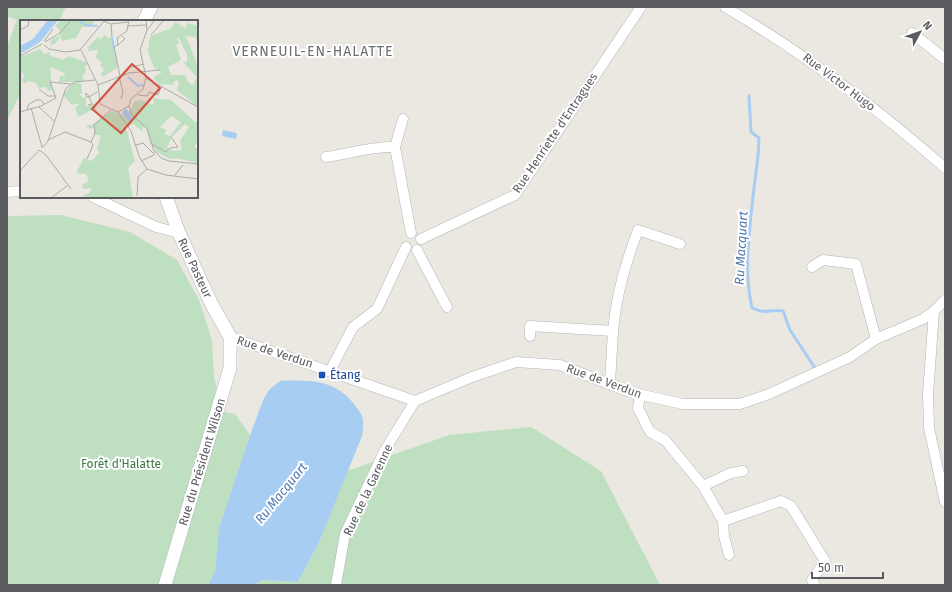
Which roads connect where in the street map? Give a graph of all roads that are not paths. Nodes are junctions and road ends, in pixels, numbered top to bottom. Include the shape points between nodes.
1 (150, 7) edge
2 (641, 7) edge
3 (726, 7) edge
4 (144, 20) edge
5 (912, 33) dead end
6 (945, 59) edge
7 (403, 119) dead end
8 (394, 147) junction
9 (326, 157) dead end
10 (945, 168) edge
11 (20, 191) edge
12 (7, 192) edge
13 (95, 198) edge
14 (166, 198) edge
15 (179, 233) junction
16 (411, 233) junction
17 (421, 239) junction
18 (680, 244) dead end
19 (406, 247) junction
20 (417, 250) junction
21 (812, 267) dead end
22 (945, 300) edge
23 (447, 307) dead end
24 (934, 311) junction
25 (613, 331) junction
26 (530, 336) dead end
27 (230, 337) junction
28 (876, 339) junction
29 (330, 371) junction
30 (610, 383) junction
31 (640, 395) junction
32 (415, 401) junction
33 (743, 471) dead end
34 (703, 486) junction
35 (945, 502) edge
36 (723, 521) junction
37 (729, 555) dead end
38 (165, 585) edge
39 (336, 585) edge
40 (815, 585) edge

1 - 4 street
2 - 17 street, Rue Henriette d'Entragues via 515,196
3 - 10 street, Rue Victor Hugo via 808,58 907,134
5 - 6 street
7 - 8 street
8 - 9 street via 378,146
8 - 16 street
11 - 12 street
13 - 15 street via 156,227
14 - 15 street, Rue Pasteur
15 - 27 street, Rue Pasteur via 211,303
16 - 17 street
16 - 19 street via 405,239
17 - 20 street via 422,244
18 - 25 street via 638,230 624,267 615,306
19 - 20 street
19 - 29 street via 377,309 353,326
20 - 23 street
21 - 28 street via 823,260 856,264
22 - 24 street, Rue de Verdun
24 - 28 street, Rue de Verdun via 923,319
24 - 35 street via 928,394 929,428
25 - 26 street via 530,326
25 - 30 street
27 - 29 street, Rue de Verdun
27 - 38 street, Rue du Président Wilson via 230,368
28 - 31 street, Rue de Verdun via 850,357 769,394 740,404 683,404
29 - 32 street, Rue de Verdun
30 - 31 street, Rue de Verdun
30 - 32 street, Rue de Verdun via 560,365 516,362
31 - 34 street via 638,408 650,432 665,440
32 - 39 street, Rue de la Garenne via 385,450 345,534
33 - 34 street via 730,473
34 - 36 street
36 - 37 street
36 - 40 street via 781,501 791,506 825,561 812,580

